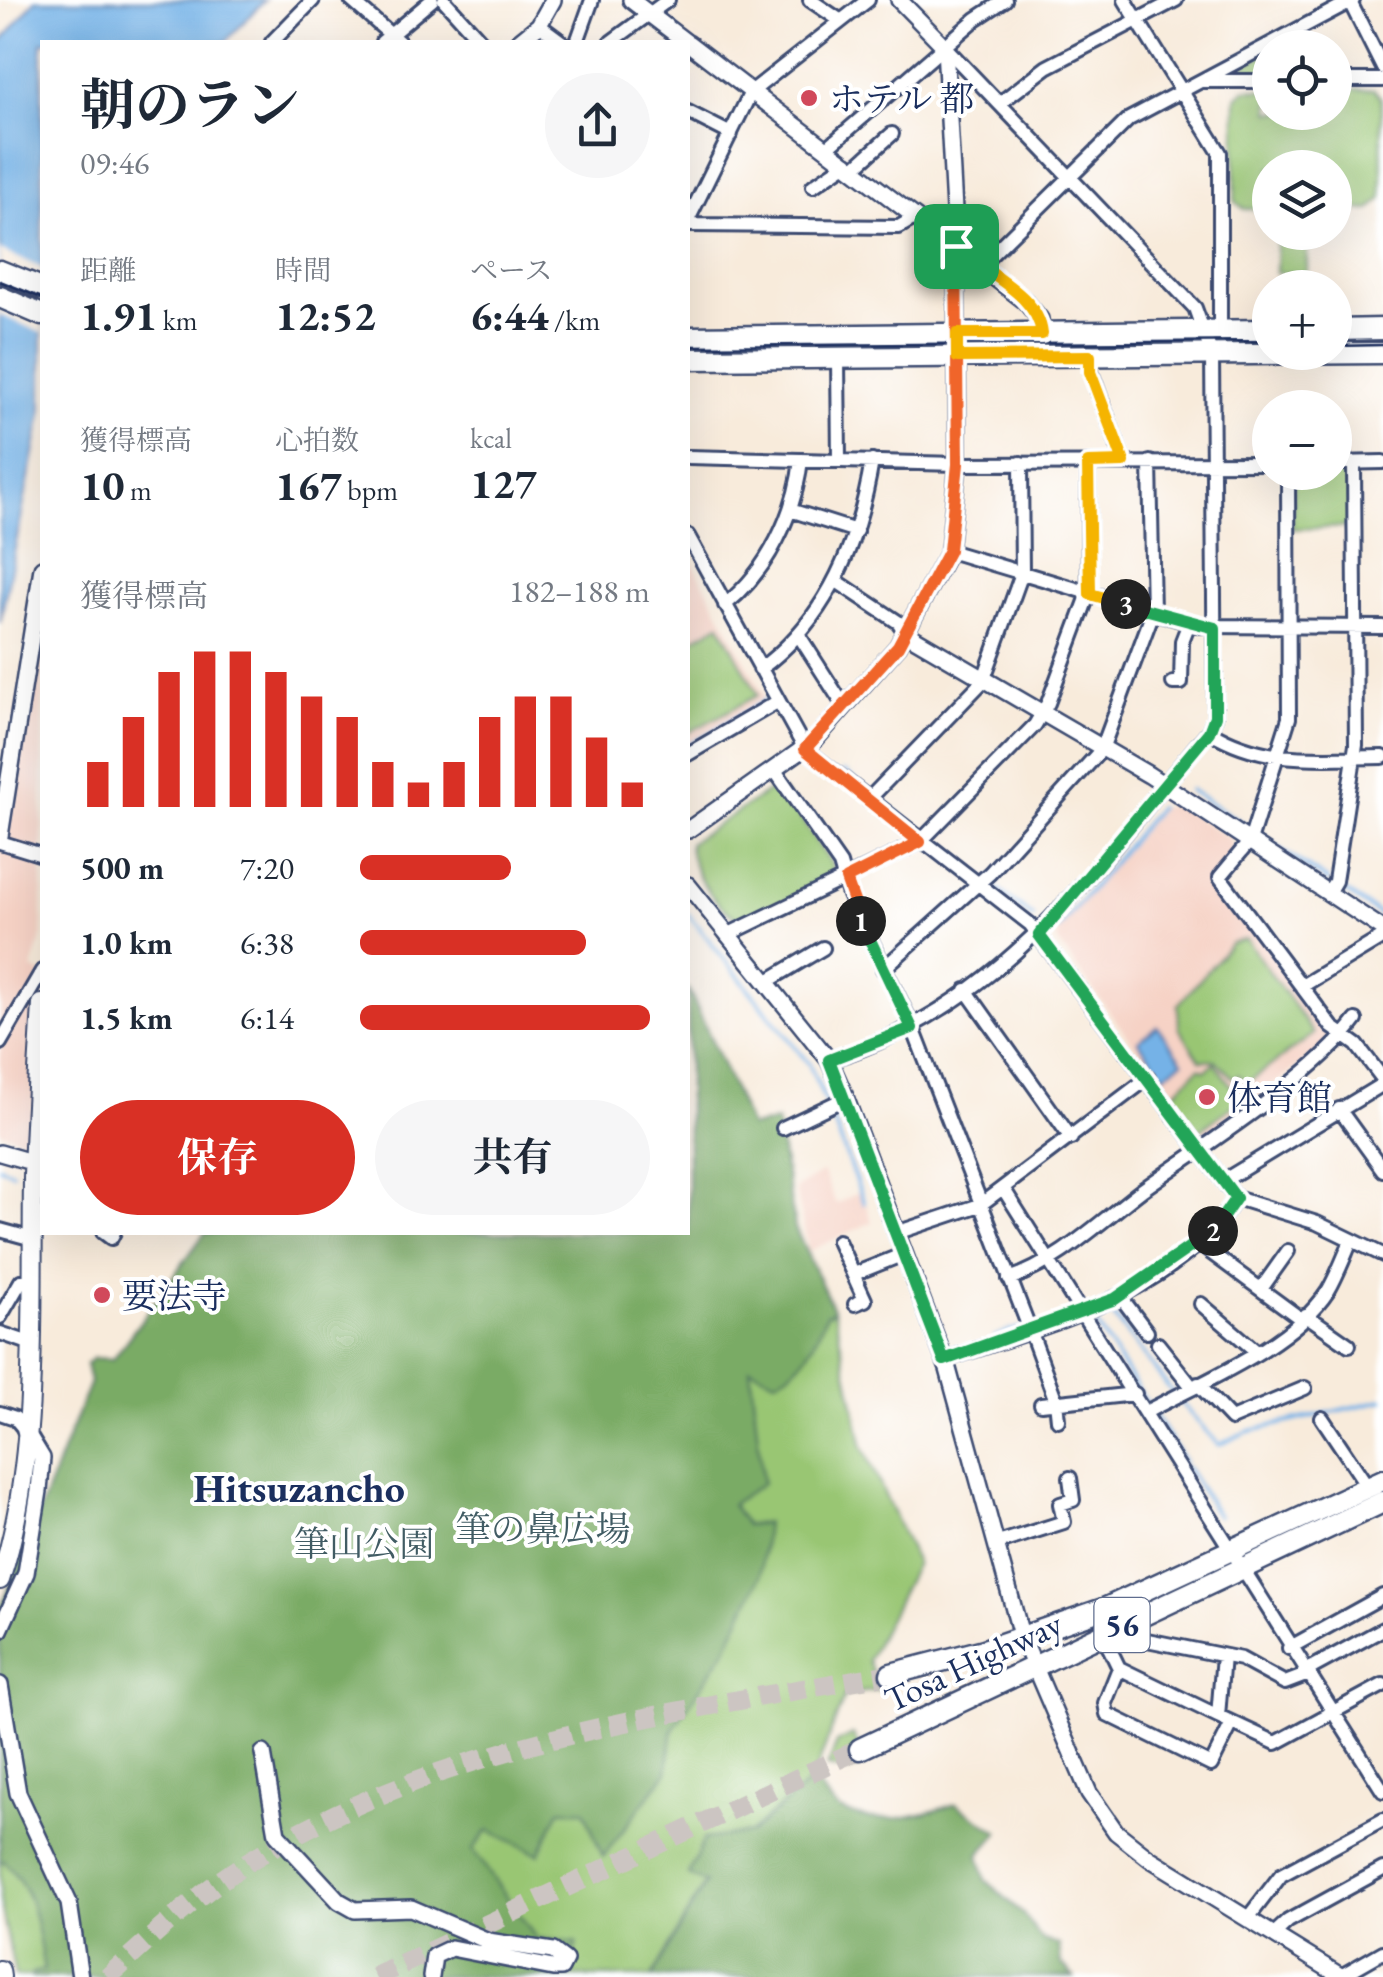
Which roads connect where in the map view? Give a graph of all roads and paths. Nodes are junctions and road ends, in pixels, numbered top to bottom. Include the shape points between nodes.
1 (314, 0) edge
2 (351, 0) edge
3 (432, 0) edge
4 (444, 0) edge
5 (554, 0) edge
6 (592, 0) edge
7 (668, 0) edge
8 (810, 0) edge
9 (868, 0) edge
10 (899, 0) edge
11 (1005, 0) edge
12 (1126, 0) edge
13 (1176, 0) edge
14 (634, 1) edge
15 (1350, 1) edge
16 (651, 15) junction
17 (1138, 20) junction
18 (841, 22) junction
19 (539, 25) junction
20 (274, 40) edge
21 (390, 40) edge
22 (480, 40) edge
23 (520, 40) edge
24 (560, 40) edge
25 (577, 40) edge
26 (614, 40) edge
27 (683, 40) edge
28 (690, 45) edge
29 (944, 47) junction
30 (1383, 68) edge
31 (1252, 80) edge
32 (1352, 80) edge
33 (1383, 80) edge
34 (1201, 81) junction
35 (1182, 90) junction
36 (752, 92) junction
37 (1000, 103) junction
38 (690, 113) edge
39 (731, 134) junction
40 (892, 134) dead end
41 (827, 148) junction
42 (850, 166) junction
43 (1068, 175) junction
44 (813, 186) dead end
45 (916, 217) junction
46 (690, 218) edge
47 (690, 222) edge
48 (956, 246) junction
49 (981, 265) junction
50 (0, 271) edge
51 (40, 287) edge
52 (0, 297) edge
53 (40, 313) edge
54 (1352, 330) edge
55 (1383, 330) edge
56 (1252, 331) edge
57 (1214, 332) junction
58 (957, 334) junction
59 (1042, 334) junction
60 (690, 337) edge
61 (1383, 353) edge
62 (1212, 355) junction
63 (1090, 356) junction
64 (957, 357) junction
65 (690, 359) edge
66 (838, 359) junction
67 (690, 457) edge
68 (802, 460) junction
69 (839, 460) junction
70 (872, 462) junction
71 (1124, 462) junction
72 (1150, 462) junction
73 (1214, 462) junction
74 (1354, 462) joint
75 (1383, 462) edge
76 (1021, 463) junction
77 (1088, 463) junction
78 (1252, 463) edge
79 (958, 464) junction
80 (1288, 490) edge
81 (790, 510) junction
82 (856, 532) junction
83 (690, 540) edge
84 (949, 550) junction
85 (1022, 573) junction
86 (835, 580) junction
87 (40, 581) edge
88 (1090, 594) junction
89 (725, 605) junction
90 (1153, 612) junction
91 (1189, 623) junction
92 (1289, 627) junction
93 (1356, 627) junction
94 (1383, 627) edge
95 (1215, 628) junction
96 (798, 634) junction
97 (907, 634) junction
98 (760, 669) junction
99 (982, 681) junction
100 (1172, 683) dead end
101 (778, 702) junction
102 (844, 706) junction
103 (1042, 715) junction
104 (1209, 732) junction
105 (805, 749) junction
106 (1102, 749) junction
107 (690, 753) edge
108 (1383, 757) edge
109 (1277, 758) junction
110 (1354, 758) junction
111 (776, 772) junction
112 (1164, 785) junction
113 (868, 800) junction
114 (690, 829) edge
115 (0, 839) edge
116 (1250, 841) junction
117 (920, 842) junction
118 (40, 853) edge
119 (846, 879) junction
120 (978, 884) junction
121 (690, 888) edge
122 (1328, 894) junction
123 (1383, 929) edge
124 (727, 935) junction
125 (1039, 935) junction
126 (1383, 937) edge
127 (823, 948) dead end
128 (883, 969) junction
129 (40, 974) edge
130 (766, 982) junction
131 (1302, 986) junction
132 (966, 990) junction
133 (1356, 1020) dead end
134 (912, 1028) junction
135 (1344, 1036) junction
136 (0, 1044) edge
137 (829, 1060) junction
138 (1148, 1078) junction
139 (1383, 1082) edge
140 (40, 1084) edge
141 (846, 1098) junction
142 (1339, 1108) junction
143 (783, 1128) dead end
144 (1071, 1138) junction
145 (1200, 1148) junction
146 (0, 1153) edge
147 (38, 1165) edge
148 (1383, 1170) edge
149 (1223, 1180) junction
150 (1004, 1188) junction
151 (1236, 1198) junction
152 (980, 1205) junction
153 (0, 1230) edge
154 (896, 1234) junction
155 (33, 1239) junction
156 (838, 1241) dead end
157 (1351, 1241) junction
158 (1199, 1244) junction
159 (1288, 1251) dead end
160 (904, 1254) junction
161 (1383, 1255) edge
162 (1050, 1258) junction
163 (854, 1274) junction
164 (1010, 1279) junction
165 (33, 1282) junction
166 (1261, 1289) junction
167 (1120, 1296) junction
168 (855, 1304) dead end
169 (1201, 1304) dead end
170 (1084, 1312) junction
171 (0, 1317) edge
172 (1304, 1317) junction
173 (1030, 1330) junction
174 (1147, 1332) dead end
175 (0, 1333) edge
176 (32, 1344) junction
177 (1158, 1344) dead end
178 (1348, 1345) dead end
179 (1258, 1352) junction
180 (944, 1360) junction
181 (1195, 1386) junction
182 (1305, 1388) dead end
183 (1135, 1394) junction
184 (1056, 1401) junction
185 (1041, 1404) dead end
186 (1146, 1412) junction
187 (0, 1413) edge
188 (1322, 1418) dead end
189 (1058, 1420) dead end
190 (25, 1430) junction
191 (1070, 1478) dead end
192 (1378, 1490) edge
193 (998, 1543) junction
194 (1236, 1560) junction
195 (0, 1580) edge
196 (1383, 1596) edge
197 (1130, 1621) junction
198 (0, 1630) edge
199 (1383, 1630) edge
200 (1021, 1635) junction
201 (1103, 1635) junction
202 (1289, 1648) junction
203 (1224, 1656) junction
204 (1119, 1668) junction
205 (1036, 1670) junction
206 (891, 1674) tunnel mouth
207 (1305, 1674) junction
208 (0, 1685) edge
209 (1383, 1685) edge
210 (1334, 1713) junction
211 (1225, 1720) junction
212 (860, 1749) tunnel mouth
213 (262, 1753) dead end
214 (1383, 1791) edge
215 (1383, 1820) edge
216 (1383, 1869) edge
217 (1248, 1918) junction
218 (1274, 1934) junction
219 (1383, 1952) edge
220 (80, 1977) edge
221 (431, 1977) edge
222 (1341, 1977) edge

1 - 20 street
2 - 21 street
3 - 21 street
4 - 22 street
5 - 19 street
6 - 25 street
7 - 16 street
8 - 18 street
9 - 18 street
10 - 29 street
11 - 29 street
12 - 17 street
13 - 17 street
14 - 16 street
15 - 30 street
15 - 34 street
16 - 26 street
16 - 27 street
17 - 35 street
17 - 37 street via 1047,67
18 - 36 street
19 - 23 street
19 - 24 street
28 - 36 street
29 - 37 street
29 - 41 street
29 - 48 street
31 - 34 street
32 - 33 street
34 - 35 street
35 - 43 street via 1116,128
35 - 57 street via 1220,153
36 - 39 street
36 - 41 street
37 - 43 street
38 - 39 street
39 - 46 street
40 - 42 street
41 - 42 street
42 - 44 street
42 - 45 street
43 - 49 street
43 - 57 street
45 - 47 street via 899,227
45 - 48 street
48 - 49 street
48 - 58 street
49 - 59 street via 1025,301 1040,319
50 - 51 main road
52 - 53 main road
54 - 55 main road
56 - 57 main road
57 - 59 main road
57 - 62 street
58 - 59 main road
58 - 60 main road
58 - 64 street
61 - 62 main road
62 - 63 main road
62 - 73 street
63 - 64 main road
63 - 71 street
64 - 66 main road
64 - 79 street
65 - 66 main road
66 - 69 street
67 - 68 street
68 - 69 street
68 - 81 street
69 - 70 street
70 - 79 street
70 - 82 street
71 - 72 street
71 - 77 street
72 - 73 street
72 - 90 street
73 - 78 street
73 - 95 street
74 - 75 street
74 - 93 street
76 - 77 street
76 - 79 street
76 - 85 street
77 - 88 street
79 - 84 street
80 - 92 street
81 - 82 street
81 - 89 street via 756,575
82 - 86 street
83 - 89 street
84 - 85 street
84 - 97 street
85 - 88 street
85 - 99 street
86 - 96 street
86 - 97 street
87 - 115 street
88 - 90 street
88 - 103 street
89 - 98 street
90 - 91 street
90 - 106 street
91 - 95 street
91 - 100 street via 1182,683
92 - 93 street
92 - 95 street
92 - 109 street via 1290,718
93 - 94 street
93 - 110 street
95 - 104 street via 1215,716
96 - 98 street
96 - 102 street
97 - 99 street
97 - 102 street
98 - 101 street
99 - 103 street
99 - 113 street
101 - 105 street
101 - 107 street
102 - 105 street
103 - 106 street
103 - 117 street
104 - 109 street
104 - 112 street
105 - 111 street
105 - 113 street
106 - 112 street
106 - 120 street
108 - 110 street
109 - 110 street
109 - 116 street
110 - 122 street
111 - 114 street
111 - 119 street
112 - 116 street
112 - 125 street
113 - 117 street
115 - 118 street
116 - 122 street
116 - 131 street via 1220,877
117 - 119 street
117 - 120 street
119 - 124 street
119 - 128 street
120 - 125 street
120 - 128 street
121 - 124 street
122 - 123 street
124 - 130 street
125 - 132 street
125 - 138 street
126 - 131 street
127 - 130 street
128 - 134 street
129 - 136 street
130 - 137 street
131 - 135 street
132 - 134 street
132 - 144 street
133 - 135 street
134 - 137 street
134 - 152 street
135 - 139 street
135 - 145 street
137 - 141 street
138 - 144 street
138 - 145 street
139 - 142 street
140 - 147 main road
141 - 143 street
141 - 154 street
142 - 148 street
142 - 149 street
144 - 150 street
145 - 149 street
145 - 162 street
146 - 147 street
147 - 155 main road
149 - 151 street
150 - 152 street
150 - 162 street
151 - 157 street
151 - 158 street
152 - 154 street
152 - 164 street
153 - 155 street
154 - 160 street
155 - 165 main road
156 - 163 street
157 - 161 street
157 - 172 street via 1328,1291
158 - 166 street
158 - 167 street
159 - 166 street
160 - 163 street
160 - 180 street
162 - 164 street
162 - 170 street
163 - 168 street via 865,1300
164 - 173 street
165 - 171 street via 21,1282
165 - 176 main road
166 - 172 street
167 - 170 street
167 - 174 street
169 - 179 street
170 - 173 street
170 - 183 street
172 - 178 street
172 - 179 street
173 - 180 street
173 - 184 street
175 - 176 street
176 - 190 main road
177 - 181 street
179 - 181 street
180 - 193 street
181 - 182 street via 1231,1418
181 - 186 street
183 - 184 street
183 - 186 street
184 - 185 street
184 - 189 street
186 - 194 street
187 - 190 street
188 - 192 street
190 - 195 main road
190 - 198 street via 42,1458 39,1492 26,1573
191 - 193 street via 1072,1500 1060,1504 1064,1522
192 - 194 main road, Tosa Highway / 56
193 - 200 street
194 - 197 main road, Tosa Highway / 56
194 - 200 main road, Tosa Highway / 56
194 - 202 street
196 - 202 street
197 - 201 main road, Tosa Highway / 56
197 - 203 street via 1142,1638
199 - 207 street
200 - 205 street
200 - 206 main road, Tosa Highway / 56
201 - 204 street
201 - 205 main road, Tosa Highway / 56
202 - 207 street
203 - 207 street via 1257,1664 1286,1684
203 - 211 street
204 - 211 street
204 - 211 street via 1107,1714 1211,1765
205 - 212 main road, Tosa Highway / 56
205 - 217 street via 1102,1815 1150,1858
207 - 210 street
208 - 220 street via 18,1793 69,1903
209 - 210 street
210 - 211 street via 1276,1743
210 - 214 street
213 - 221 street via 276,1834 338,1901 360,1910 411,1908 488,1940 553,1951 565,1960 553,1968 451,1948 434,1956
215 - 217 street via 1282,1876
216 - 218 street
217 - 218 street
218 - 222 street
219 - 222 street

